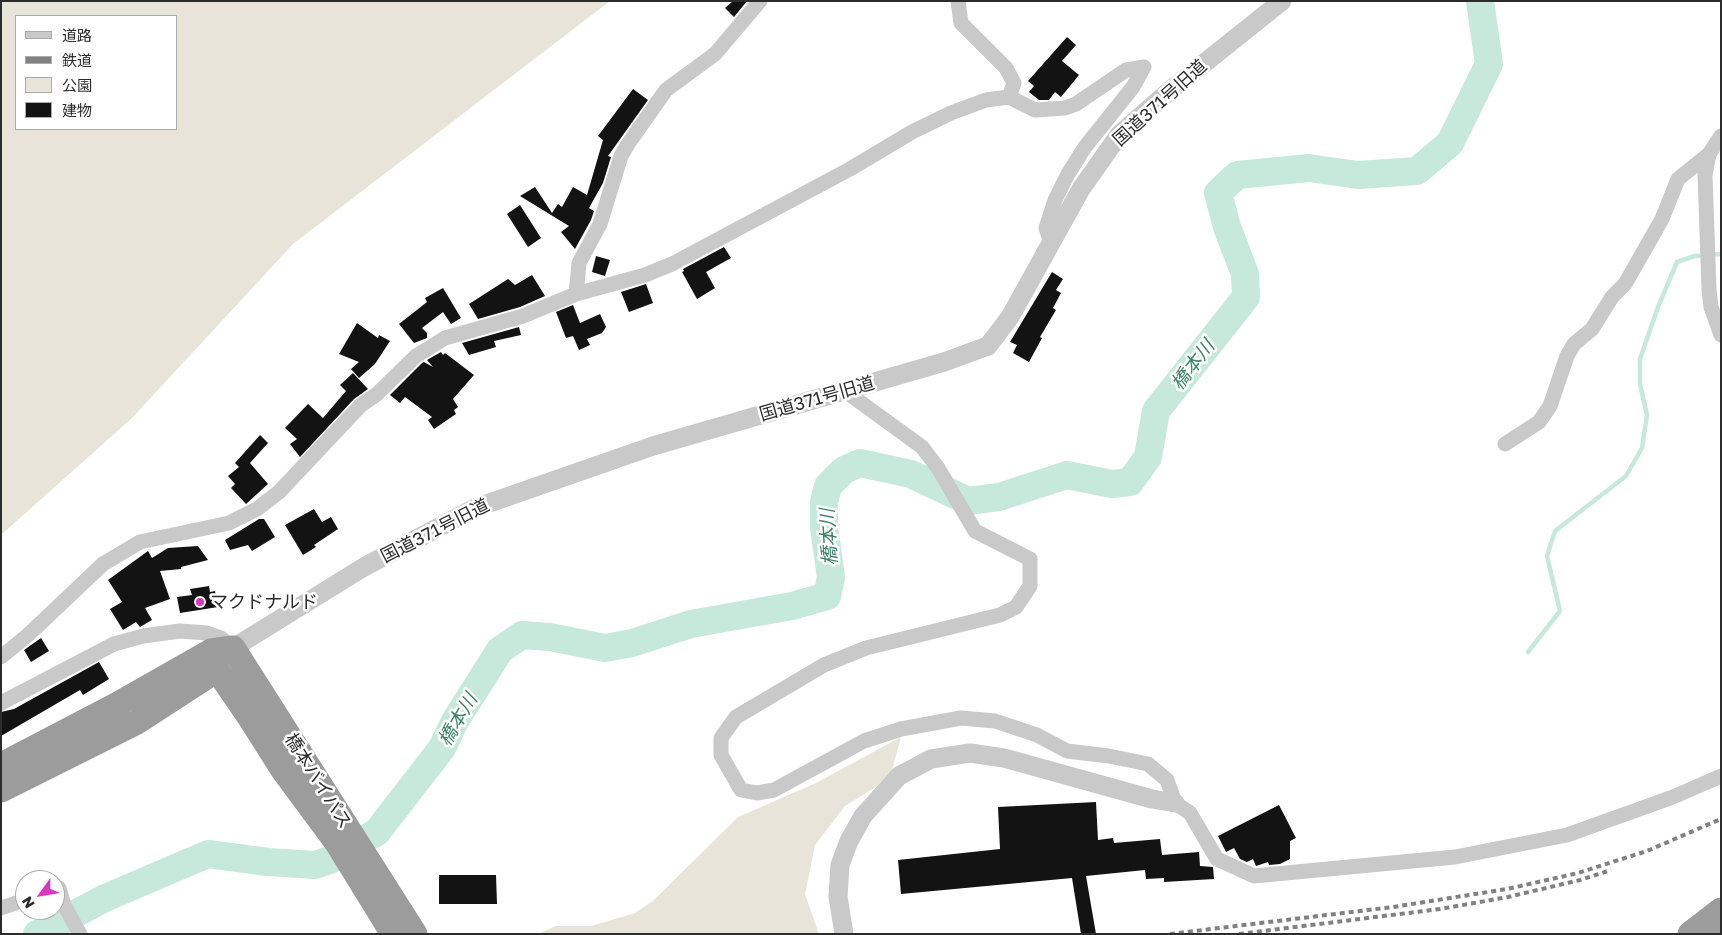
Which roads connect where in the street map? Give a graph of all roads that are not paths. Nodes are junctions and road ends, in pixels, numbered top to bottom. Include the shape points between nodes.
1 (760, 1) edge
2 (958, 1) edge
3 (1282, 1) edge
4 (1008, 97) junction
5 (1721, 136) edge
6 (1709, 154) junction
7 (1051, 244) junction
8 (576, 294) junction
9 (1721, 335) edge
10 (845, 391) junction
11 (1505, 444) dead end
12 (220, 656) junction
13 (1, 657) edge
14 (1, 703) edge
15 (260, 711) junction
16 (1, 765) edge
17 (1721, 776) edge
18 (1, 790) edge
19 (1174, 803) junction
20 (15, 903) edge
21 (65, 907) edge
22 (1, 908) edge
23 (1721, 910) edge
24 (80, 934) edge
25 (393, 934) edge
26 (415, 934) edge
27 (844, 934) edge
28 (1690, 934) edge

1 - 8 street via 715,54 666,90 628,144 621,156 600,224 579,263
2 - 4 street via 961,23 1006,68 1014,83
3 - 7 street, 国道371号旧道 via 1166,93 1119,135 1081,189
4 - 7 street via 1035,110 1065,108 1126,70 1144,67 1133,87 1085,147 1068,174 1046,228
4 - 8 street via 986,100 928,124 672,264
5 - 6 street
6 - 9 street via 1705,175 1711,307
6 - 11 street via 1678,179 1662,219 1625,284 1612,297 1592,329 1574,344 1567,356 1550,406 1539,422
7 - 10 street, 国道371号旧道 via 1010,317 988,346
8 - 13 street via 523,316 446,338 416,356 361,405 279,492 256,509 229,523 140,542 103,564
10 - 12 street, 国道371号旧道 via 652,446 474,508 364,567
10 - 19 street via 922,447 975,531 1030,560 1030,586 1016,607 1000,615 866,648 824,665 736,717 721,738 721,756 741,790 757,793 774,790 864,741 927,723 961,718 995,721 1036,735 1067,751 1148,764 1167,780
12 - 14 street via 221,638 207,632 143,636 114,644
12 - 15 highway, 橋本バイパス
12 - 16 highway
12 - 18 highway via 137,722
15 - 25 highway, 橋本バイパス via 282,770 337,843
15 - 26 highway, 橋本バイパス
17 - 19 street via 1567,835 1455,857 1254,876 1217,859 1190,813
19 - 27 street via 1004,758 970,753 931,759 899,776 863,816 849,841 840,865 838,897
20 - 22 street
21 - 24 street
23 - 28 highway

